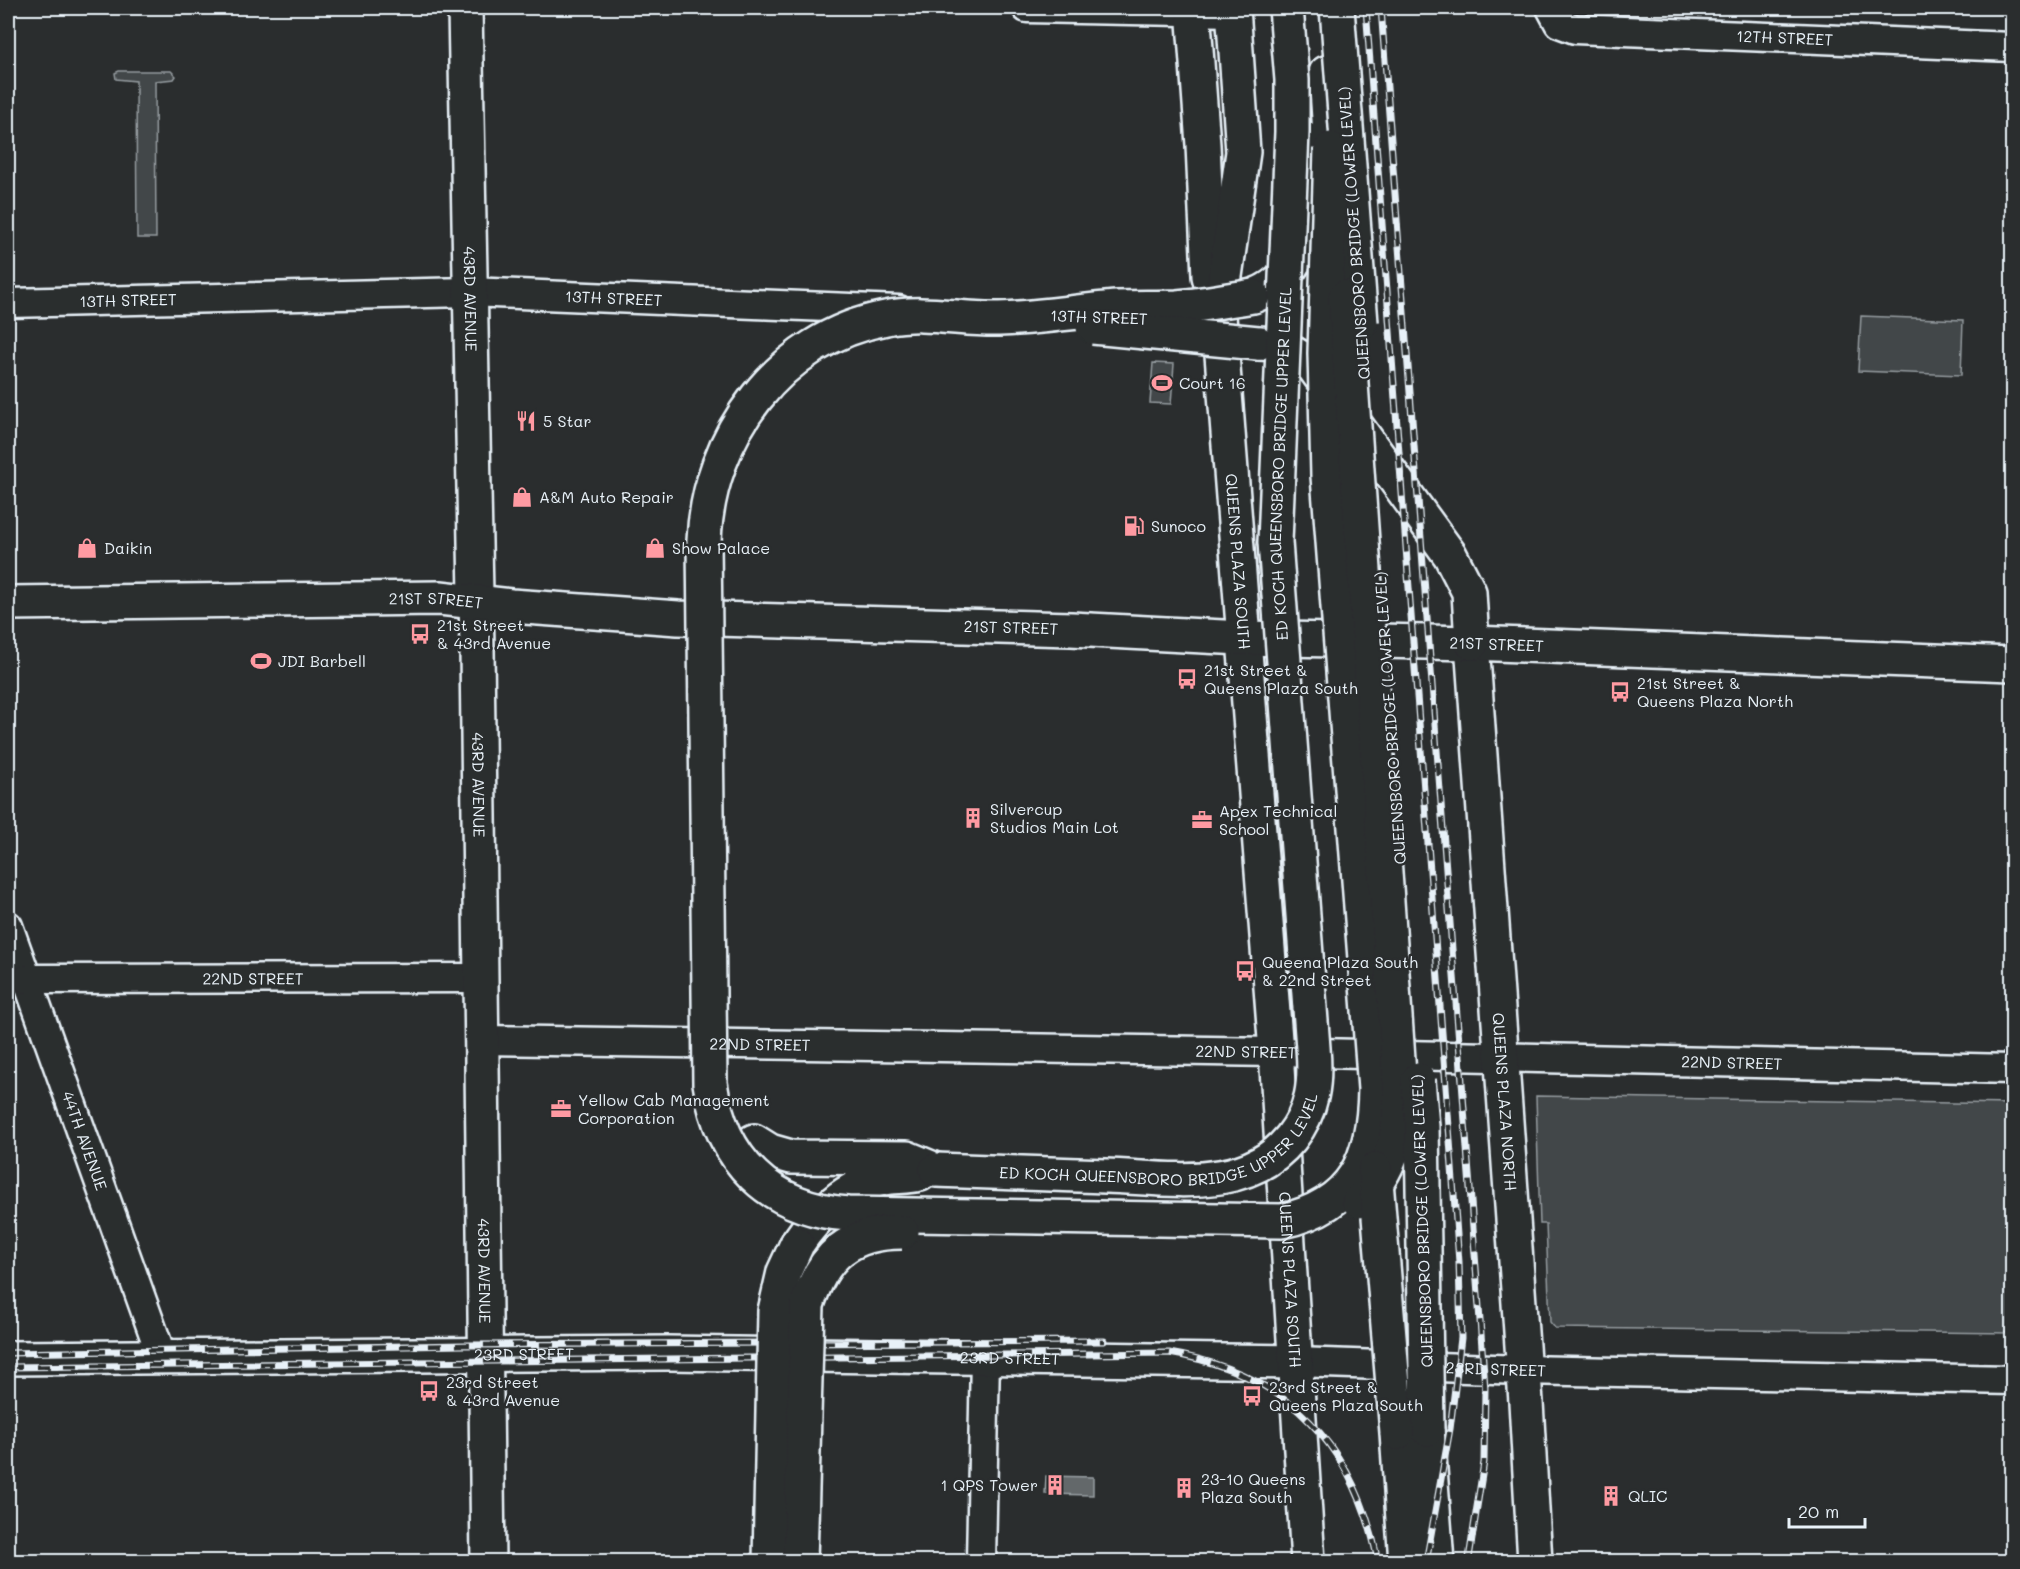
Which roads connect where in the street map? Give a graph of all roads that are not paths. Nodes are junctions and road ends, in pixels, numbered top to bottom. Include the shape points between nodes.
1 (465, 8) edge
2 (1027, 8) edge
3 (1280, 8) edge
4 (1286, 8) edge
5 (1294, 8) edge
6 (1321, 8) edge
7 (1337, 8) edge
8 (1193, 9) edge
9 (1233, 10) edge
10 (1555, 15) edge
11 (2013, 47) edge
12 (1331, 149) junction
13 (469, 292) junction
14 (8, 303) edge
15 (1219, 316) junction
16 (999, 319) junction
17 (475, 602) junction
18 (8, 603) edge
19 (720, 620) junction
20 (1242, 638) junction
21 (1472, 643) junction
22 (2013, 664) edge
23 (8, 926) edge
24 (480, 978) junction
25 (27, 979) junction
26 (480, 1040) junction
27 (1276, 1052) junction
28 (1500, 1059) junction
29 (2013, 1069) edge
30 (936, 1170) junction
31 (485, 1354) junction
32 (985, 1356) junction
33 (162, 1357) junction
34 (8, 1358) edge
35 (1296, 1362) junction
36 (1522, 1370) junction
37 (2013, 1380) edge
38 (1412, 1431) junction
39 (488, 1562) edge
40 (770, 1562) edge
41 (800, 1562) edge
42 (981, 1562) edge
43 (1308, 1562) edge
44 (1406, 1562) edge
45 (1437, 1562) edge
46 (1535, 1562) edge

1 - 13 main road, 43RD AVENUE
2 - 8 street
3 - 38 main road, bridge
4 - 30 main road, ED KOCH QUEENSBORO BRIDGE UPPER LEVEL, bridge via 1292,132 1275,542 1314,1057 1312,1101 1300,1127 1275,1156 1234,1175 1189,1178
5 - 16 main road, bridge via 1307,222 1297,253 1274,284 1253,296 1178,306
6 - 12 main road
7 - 38 main road, QUEENSBORO BRIDGE (LOWER LEVEL), bridge via 1422,1127
8 - 9 street
8 - 15 main road, QUEENS PLAZA SOUTH via 1209,276
9 - 15 main road, QUEENS PLAZA SOUTH via 1243,152
10 - 11 street, 12TH STREET via 1575,29
12 - 16 main road, bridge via 1325,353 1328,476 1375,1103 1371,1140 1356,1175 1337,1198 1311,1213 1267,1222 830,1213 793,1203 762,1184 735,1154 717,1119 710,1083 704,541 708,496 722,453 746,411 776,378 813,348 843,332 905,315
12 - 41 main road, bridge via 1343,258 1400,1088 1399,1126 1390,1159 1372,1187 1350,1209 1324,1224 1292,1234 884,1232 846,1244 822,1271 807,1305
13 - 14 street, 13TH STREET
13 - 15 street, 13TH STREET via 1177,320
13 - 17 main road, 43RD AVENUE
15 - 20 main road, QUEENS PLAZA SOUTH
16 - 21 main road, QUEENS PLAZA NORTH, bridge via 1279,344 1313,366 1450,555 1468,592
17 - 18 main road, 21ST STREET via 440,597
17 - 19 main road, 21ST STREET
17 - 24 main road, 43RD AVENUE
19 - 20 main road, 21ST STREET via 1071,629
19 - 30 main road via 725,1006 728,1088 738,1116 754,1141 791,1157 907,1158
20 - 21 main road, 21ST STREET
20 - 27 main road, QUEENS PLAZA SOUTH
21 - 22 main road, 21ST STREET
21 - 28 main road, QUEENS PLAZA NORTH
23 - 25 street, 44TH AVENUE
24 - 25 street, 22ND STREET
24 - 26 main road, 43RD AVENUE
25 - 33 street, 44TH AVENUE
26 - 27 street, 22ND STREET
26 - 31 main road, 43RD AVENUE
27 - 28 street, 22ND STREET
27 - 35 main road, QUEENS PLAZA SOUTH
28 - 29 street, 22ND STREET
28 - 36 main road, QUEENS PLAZA NORTH
30 - 40 main road, ED KOCH QUEENSBORO BRIDGE UPPER LEVEL, bridge via 884,1178 858,1187 815,1221 790,1257 775,1311
31 - 32 main road, 23RD STREET
31 - 33 main road, 23RD STREET
31 - 39 main road, 43RD AVENUE
32 - 35 main road, 23RD STREET
32 - 42 street
33 - 34 main road, 23RD STREET
35 - 36 street, 23RD STREET
35 - 43 main road, QUEENS PLAZA SOUTH
36 - 37 street, 23RD STREET
36 - 46 main road, QUEENS PLAZA NORTH
38 - 44 main road
38 - 45 main road

